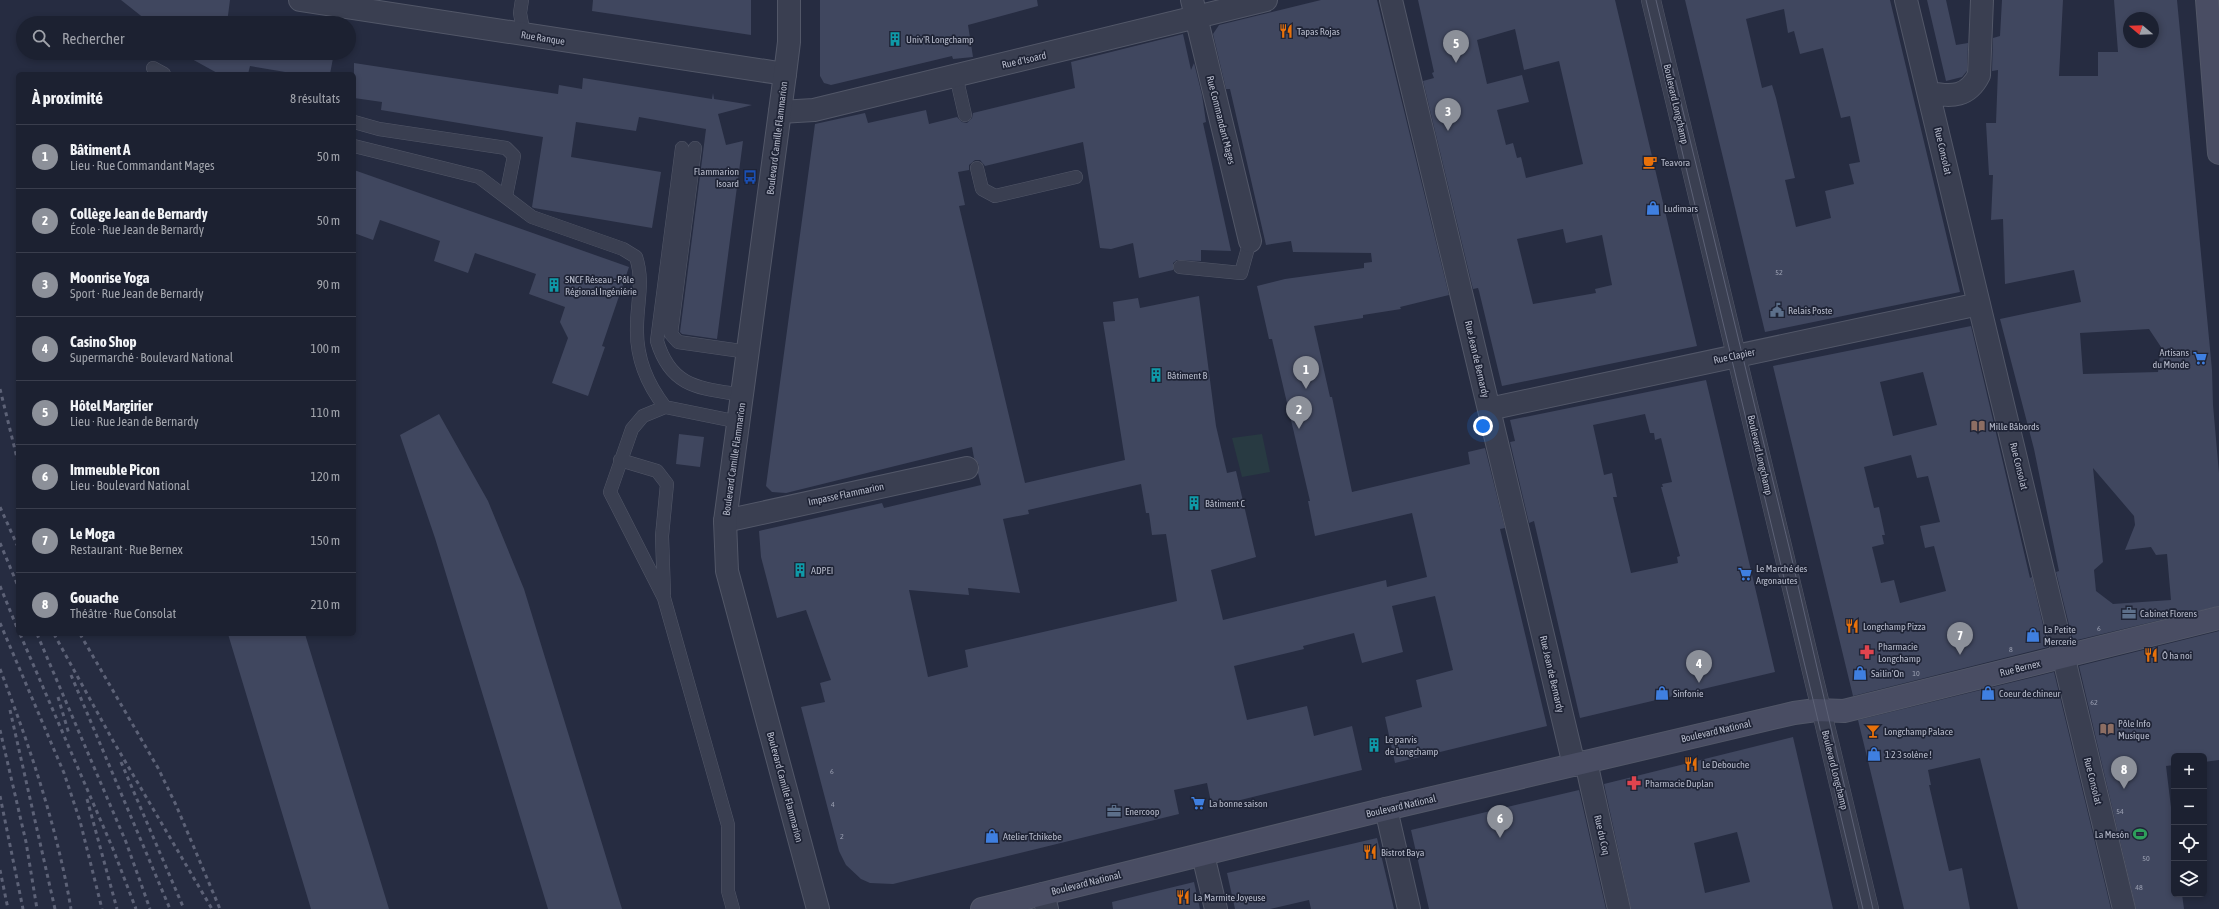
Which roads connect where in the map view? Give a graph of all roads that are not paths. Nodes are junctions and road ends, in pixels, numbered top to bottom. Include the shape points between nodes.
1 (300, 0) edge
2 (522, 0) edge
3 (789, 0) edge
4 (1266, 0) edge
5 (1391, 0) edge
6 (1651, 0) edge
7 (1906, 0) edge
8 (1982, 0) edge
9 (2207, 0) edge
10 (1194, 9) edge
11 (524, 35) junction
12 (785, 74) junction
13 (956, 76) junction
14 (1930, 93) junction
15 (780, 112) junction
16 (965, 115) dead end
17 (356, 123) edge
18 (356, 146) edge
19 (682, 148) dead end
20 (695, 148) dead end
21 (2219, 153) edge
22 (977, 168) dead end
23 (1076, 177) dead end
24 (506, 196) junction
25 (1250, 240) joint
26 (1180, 267) dead end
27 (1979, 304) junction
28 (748, 352) junction
29 (1736, 356) junction
30 (743, 395) junction
31 (665, 407) junction
32 (1489, 409) junction
33 (740, 422) junction
34 (620, 460) junction
35 (967, 468) dead end
36 (725, 521) junction
37 (664, 598) junction
38 (2219, 618) edge
39 (2064, 657) junction
40 (1821, 710) junction
41 (1580, 763) junction
42 (1386, 809) junction
43 (1204, 855) junction
44 (1045, 901) edge
45 (733, 909) edge
46 (818, 909) edge
47 (982, 909) edge
48 (1216, 909) edge
49 (1409, 909) edge
50 (1619, 909) edge
51 (1869, 909) edge
52 (2124, 909) edge

1 - 11 street, Rue Ranque
2 - 11 lane via 520,13
3 - 12 street, Boulevard Camille Flammarion via 789,42
4 - 10 street, Rue d'Isoard
5 - 32 street, Rue Jean de Bernardy
6 - 29 street, Boulevard Longchamp
7 - 14 street, Rue Consolat
8 - 14 street via 1979,75 1970,90 1945,96
9 - 21 main road
10 - 13 street, Rue d'Isoard
10 - 25 street, Rue Commandant Mages
11 - 12 street, Rue Ranque
12 - 15 street, Boulevard Camille Flammarion
13 - 15 street, Rue d'Isoard via 814,110
13 - 16 lane
14 - 27 street, Rue Consolat
15 - 28 street, Boulevard Camille Flammarion
17 - 24 lane via 379,129 506,148 514,156
18 - 24 lane via 479,177
19 - 30 lane via 657,341 670,370 686,383 708,390
20 - 28 lane via 671,334 678,342
22 - 23 lane via 982,189 995,196
24 - 31 lane via 532,217 624,249 636,257 641,272 636,328 642,367 653,391
25 - 26 lane via 1241,274
27 - 29 street, Rue Clapier
27 - 39 street, Rue Consolat
28 - 30 street, Boulevard Camille Flammarion
29 - 32 street, Rue Clapier
29 - 40 street, Boulevard Longchamp
30 - 33 street, Boulevard Camille Flammarion
31 - 33 lane
31 - 34 lane via 643,416 632,428
32 - 41 street, Rue Jean de Bernardy
33 - 36 street, Boulevard Camille Flammarion
34 - 37 lane via 610,492
34 - 37 lane via 657,471 667,484 662,536
35 - 36 street, Impasse Flammarion
36 - 46 street, Boulevard Camille Flammarion via 727,571
37 - 45 lane via 728,826 728,890
38 - 39 main road, Rue Bernex
39 - 40 main road, Rue Bernex via 1844,711
39 - 52 street, Rue Consolat
40 - 41 main road, Boulevard National via 1794,713
40 - 51 street, Boulevard Longchamp
41 - 42 main road, Boulevard National
41 - 50 street, Rue du Coq
42 - 43 main road, Boulevard National
42 - 49 street
43 - 44 main road, Boulevard National
43 - 48 street
44 - 47 main road, Boulevard National

